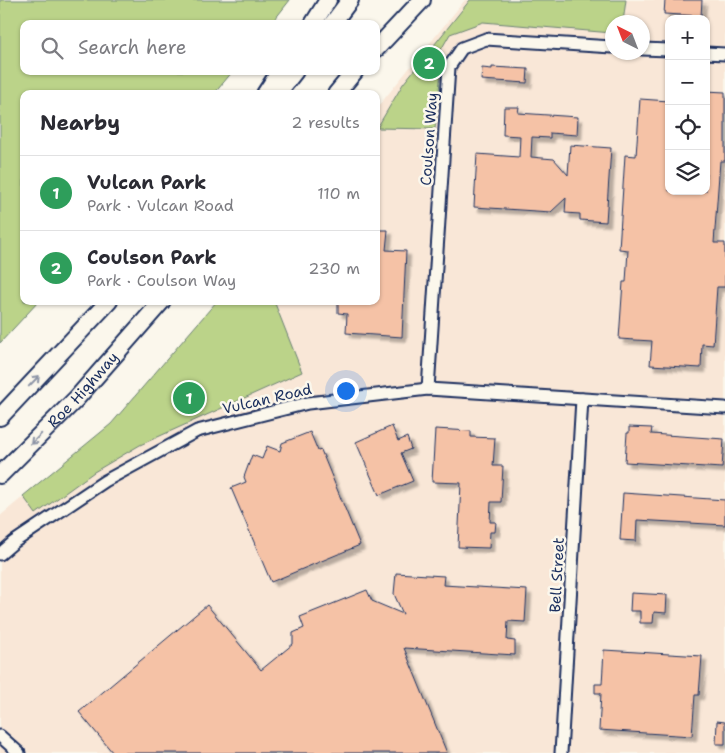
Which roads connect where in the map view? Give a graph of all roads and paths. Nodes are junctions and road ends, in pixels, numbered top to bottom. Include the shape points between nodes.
1 (328, 0) edge
2 (350, 0) edge
3 (409, 0) edge
4 (422, 0) edge
5 (316, 20) edge
6 (335, 20) edge
7 (380, 38) edge
8 (380, 45) edge
9 (605, 47) edge
10 (650, 49) edge
11 (665, 50) edge
12 (710, 53) edge
13 (725, 54) edge
14 (277, 75) edge
15 (292, 75) edge
16 (352, 75) edge
17 (267, 90) edge
18 (280, 90) edge
19 (339, 90) edge
20 (105, 305) edge
21 (158, 305) edge
22 (428, 389) junction
23 (582, 399) junction
24 (725, 408) edge
25 (0, 416) edge
26 (0, 475) edge
27 (0, 554) edge
28 (0, 736) edge
29 (19, 753) edge
30 (561, 753) edge

1 - 5 highway
2 - 6 highway
3 - 7 highway
4 - 8 highway
9 - 22 street, Coulson Way via 486,39 462,48 449,67
10 - 11 street
12 - 13 street
14 - 17 highway
15 - 18 highway
16 - 19 highway
25 -> 20 highway
21 -> 26 highway, Roe Highway via 76,399
22 - 23 street, Vulcan Road
22 - 27 street, Vulcan Road via 308,403 197,431 105,481
23 - 24 street, Vulcan Road
23 - 30 street, Bell Street
28 - 29 street

